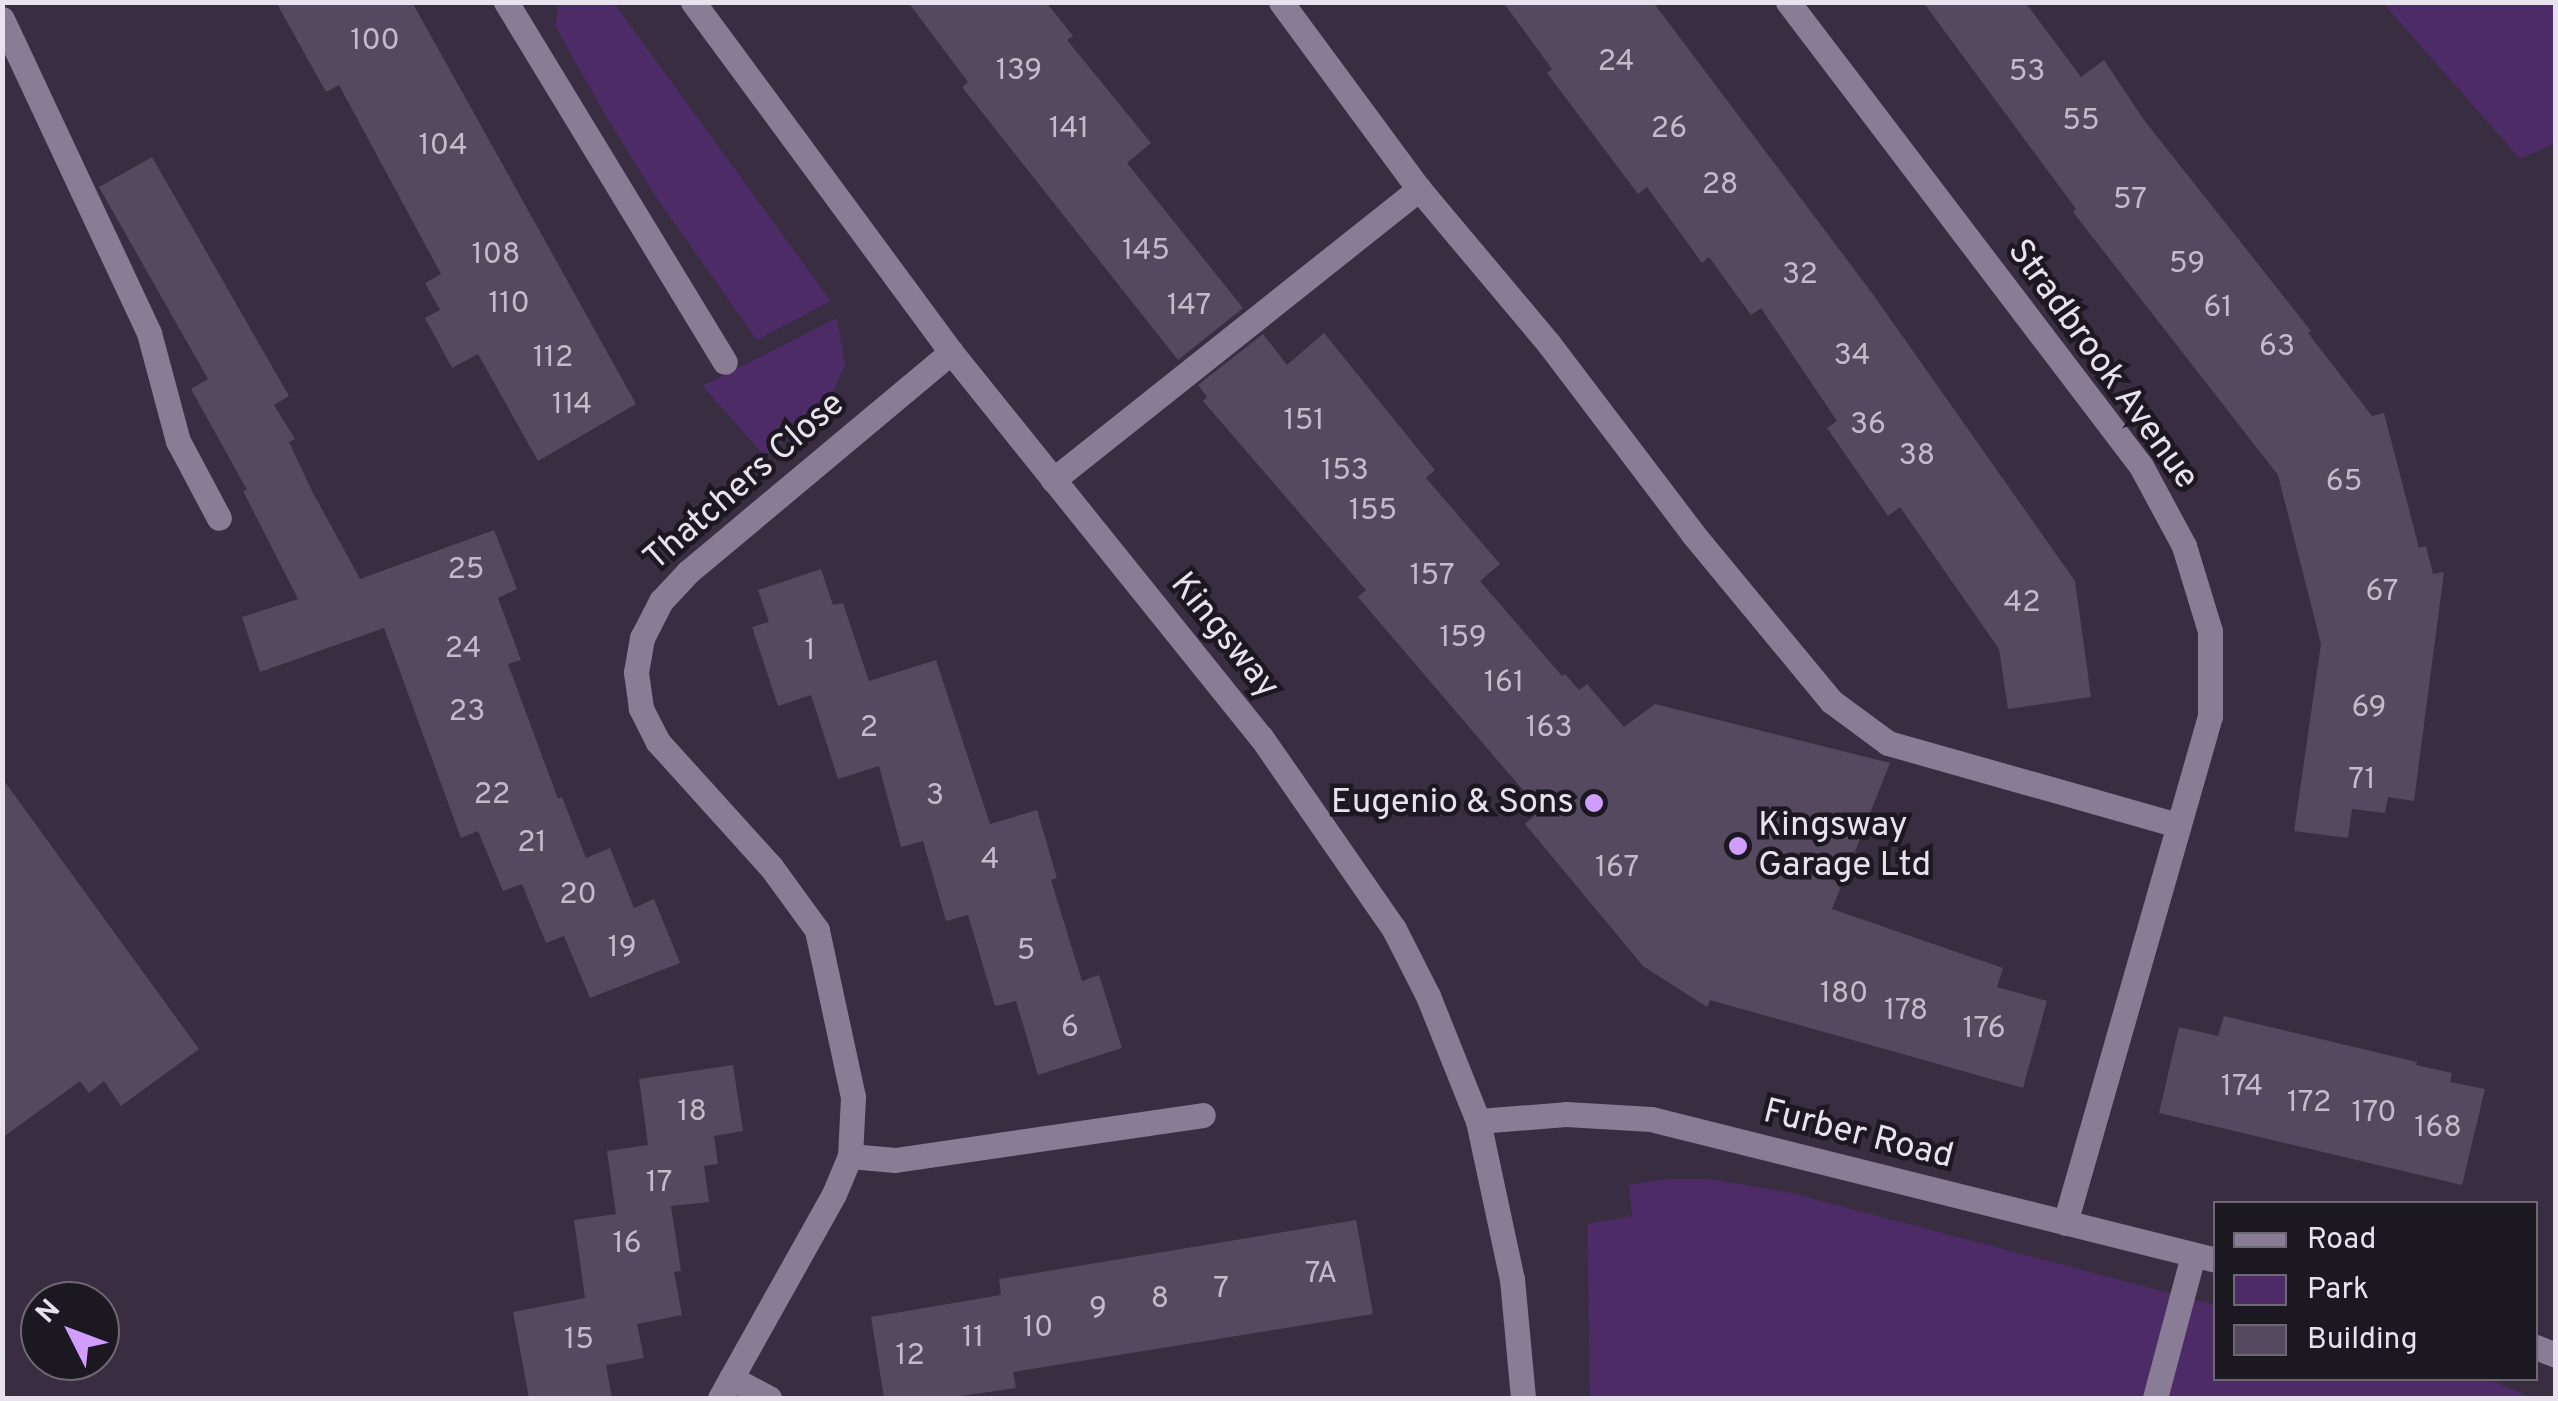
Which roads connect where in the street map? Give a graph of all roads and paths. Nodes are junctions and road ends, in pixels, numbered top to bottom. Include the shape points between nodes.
1 (506, 2) edge
2 (693, 2) edge
3 (1282, 2) edge
4 (1788, 2) edge
5 (2, 19) edge
6 (1419, 190) junction
7 (951, 352) junction
8 (726, 362) dead end
9 (1053, 480) junction
10 (219, 518) dead end
11 (2177, 824) junction
12 (1202, 1116) dead end
13 (1478, 1121) junction
14 (850, 1156) junction
15 (2065, 1224) junction
16 (2204, 1258) edge
17 (726, 1388) edge
18 (770, 1398) edge
19 (1523, 1398) edge
20 (2155, 1398) edge

1 - 8 street
2 - 7 street, Kingsway
3 - 6 street
4 - 11 street, Stradbrook Avenue via 2140,466 2184,546 2210,631 2210,716
5 - 10 street via 150,333 178,441
6 - 9 street
6 - 11 street via 1693,534 1855,722 1888,743
7 - 9 street, Kingsway
7 - 14 street, Thatchers Close via 688,572 649,626 636,672 640,708 658,742 771,867 817,930 852,1097
9 - 13 street, Kingsway via 1261,737 1394,929
11 - 15 street, Stradbrook Avenue
12 - 14 street via 895,1160
13 - 15 street, Furber Road via 1566,1114 1651,1118
13 - 19 street, Kingsway via 1512,1279
14 - 17 street, Thatchers Close
15 - 16 street, Furber Road
16 - 20 street
17 - 18 street, Thatchers Close

